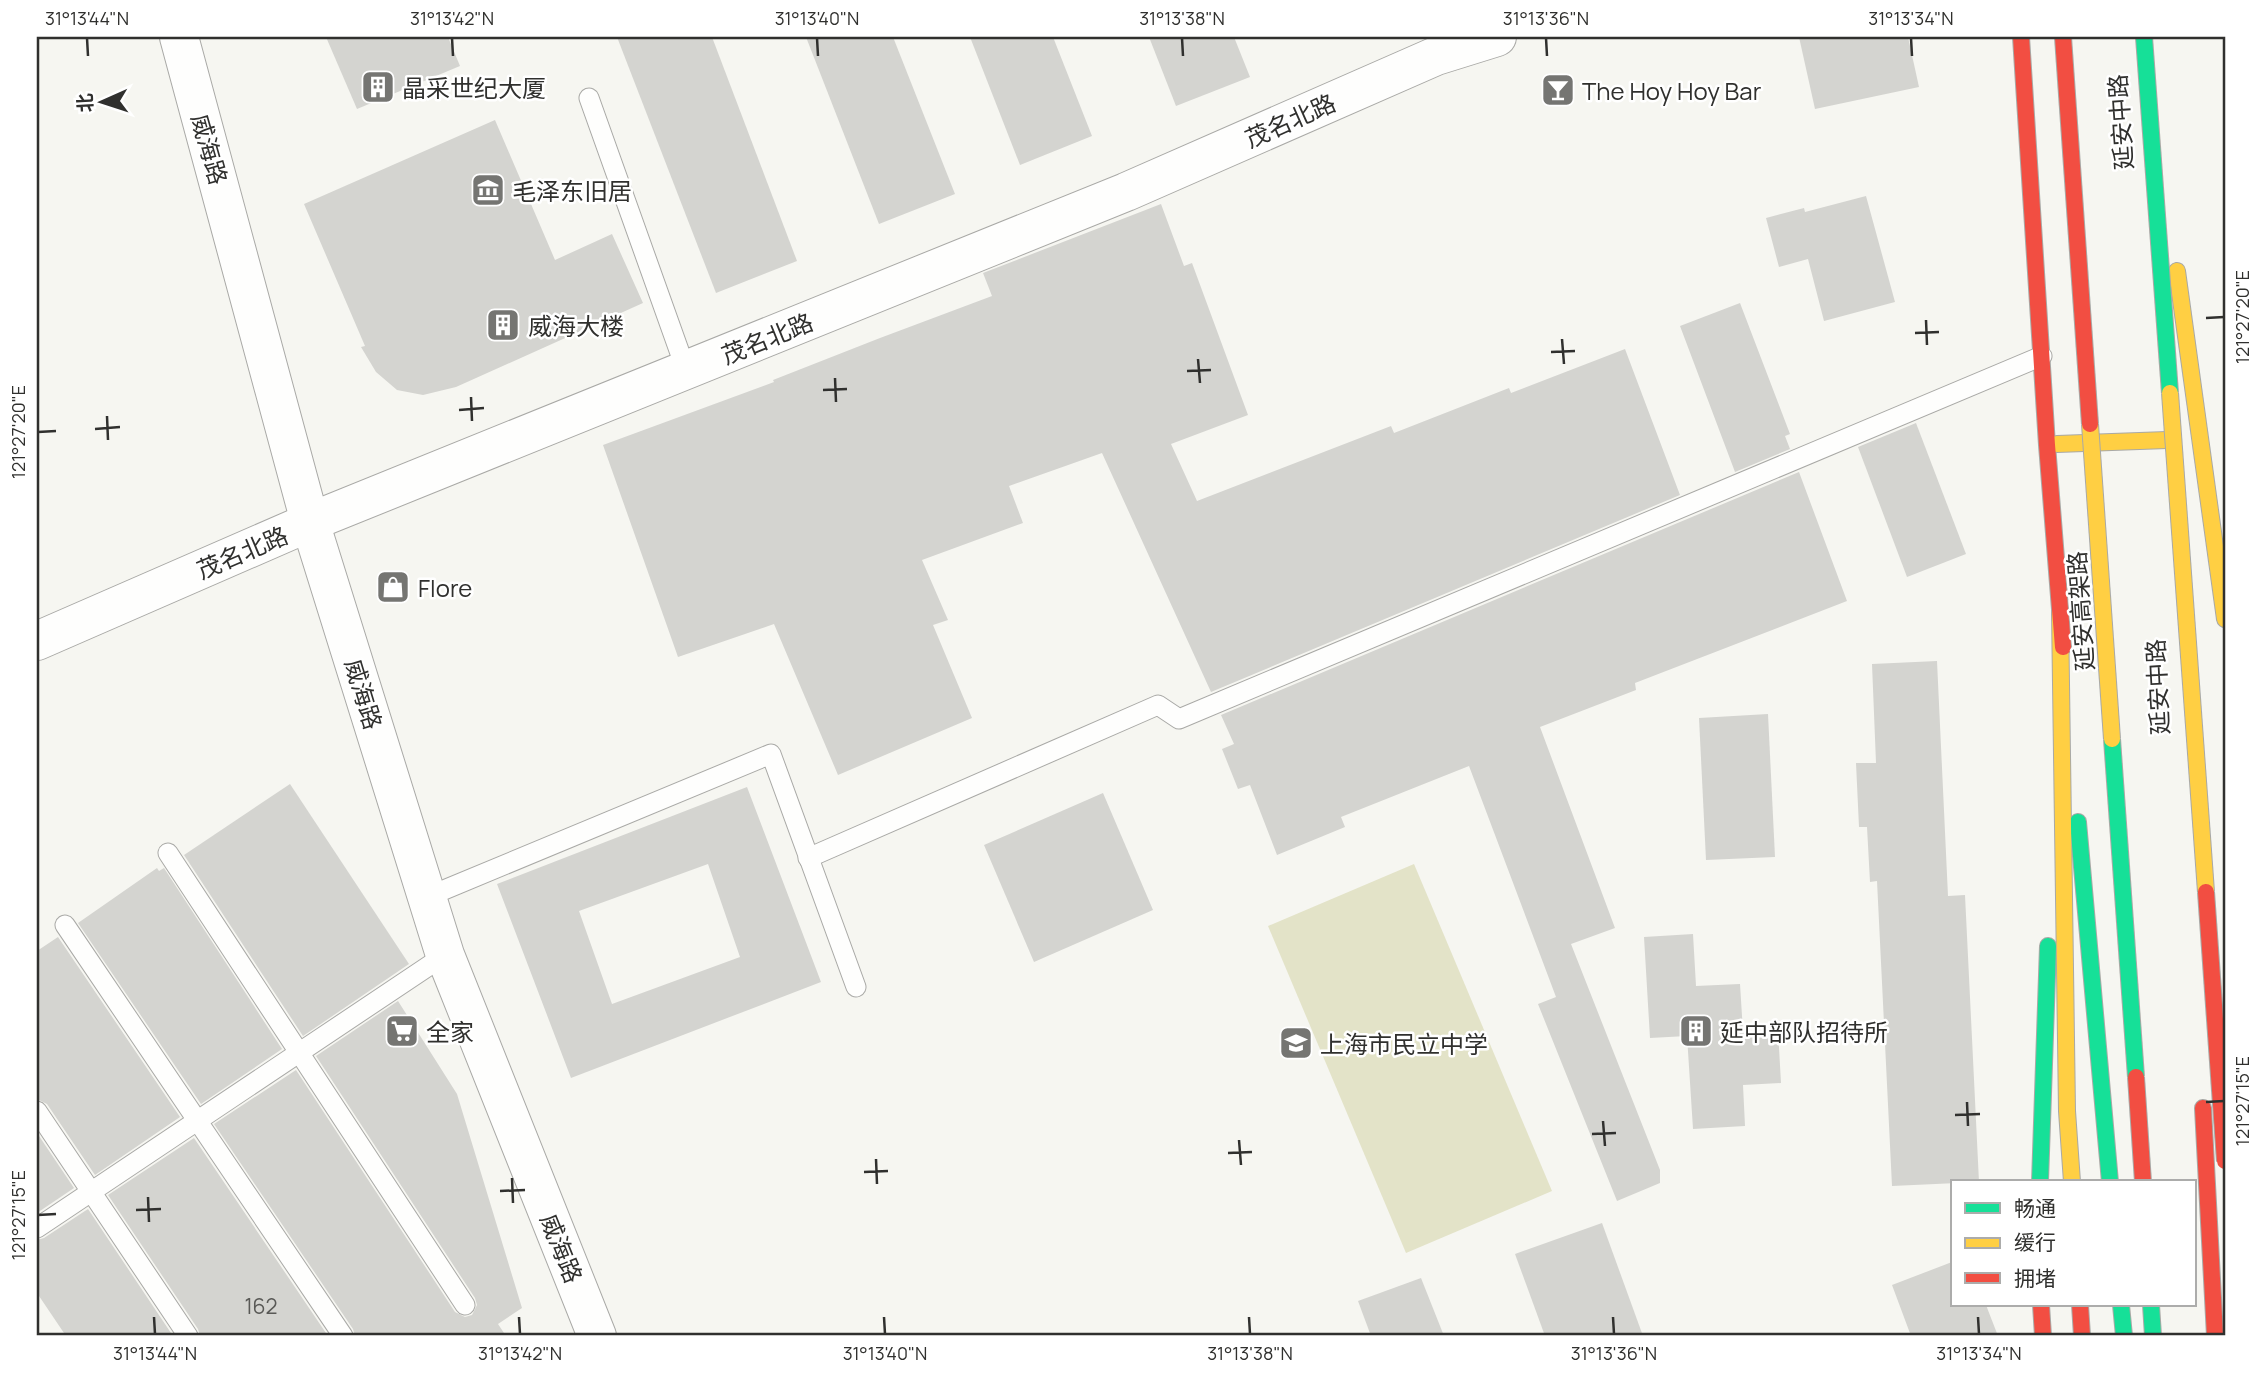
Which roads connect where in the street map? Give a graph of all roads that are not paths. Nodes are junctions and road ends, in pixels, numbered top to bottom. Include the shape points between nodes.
1 (179, 37) edge
2 (1497, 37) edge
3 (2021, 37) edge
4 (2063, 37) edge
5 (2136, 37) edge
6 (2144, 37) edge
7 (1432, 46) edge
8 (589, 98) dead end
9 (2042, 356) junction
10 (686, 370) junction
11 (2164, 393) junction
12 (2167, 440) junction
13 (2047, 444) junction
14 (310, 522) junction
15 (2060, 612) junction
16 (2225, 619) edge
17 (37, 641) edge
18 (169, 853) dead end
19 (808, 858) junction
20 (427, 897) junction
21 (65, 925) dead end
22 (445, 955) junction
23 (2225, 955) edge
24 (2196, 978) dead end
25 (856, 987) dead end
26 (299, 1053) junction
27 (2202, 1088) dead end
28 (37, 1111) edge
29 (198, 1121) junction
30 (2225, 1161) edge
31 (2040, 1180) edge
32 (2072, 1180) edge
33 (2110, 1180) edge
34 (2143, 1180) edge
35 (91, 1192) junction
36 (37, 1228) edge
37 (465, 1305) dead end
38 (2041, 1306) edge
39 (2080, 1306) edge
40 (2121, 1306) edge
41 (2151, 1306) edge
42 (188, 1336) edge
43 (342, 1336) edge
44 (597, 1336) edge
45 (2043, 1336) edge
46 (2082, 1336) edge
47 (2124, 1336) edge
48 (2153, 1336) edge
49 (2215, 1336) edge

1 - 14 street, 威海路
2 - 7 street, 茂名北路
3 - 9 main road
4 - 34 main road, 延安高架路, bridge
5 - 11 main road, 延安中路
6 - 16 main road
6 - 30 main road, bridge
7 - 10 street, 茂名北路 via 1126,192
8 - 10 lane
9 - 13 main road
9 - 19 lane via 1179,719 1158,705
10 - 14 street, 茂名北路
11 - 12 main road, 延安中路
11 - 23 main road
12 - 13 main road
12 - 24 main road, 延安中路
13 - 15 main road
14 - 17 street, 茂名北路
14 - 20 street, 威海路
15 - 31 main road
15 - 32 main road
15 - 33 main road
18 - 26 lane
19 - 20 lane via 771,754
19 - 25 lane
20 - 22 street, 威海路
21 - 29 lane
22 - 26 lane
22 - 44 street, 威海路
26 - 29 lane
26 - 37 lane
27 - 49 main road
28 - 35 lane
29 - 35 lane
29 - 43 lane
35 - 36 lane
35 - 42 lane
38 - 45 main road
39 - 46 main road
40 - 47 main road
41 - 48 main road

